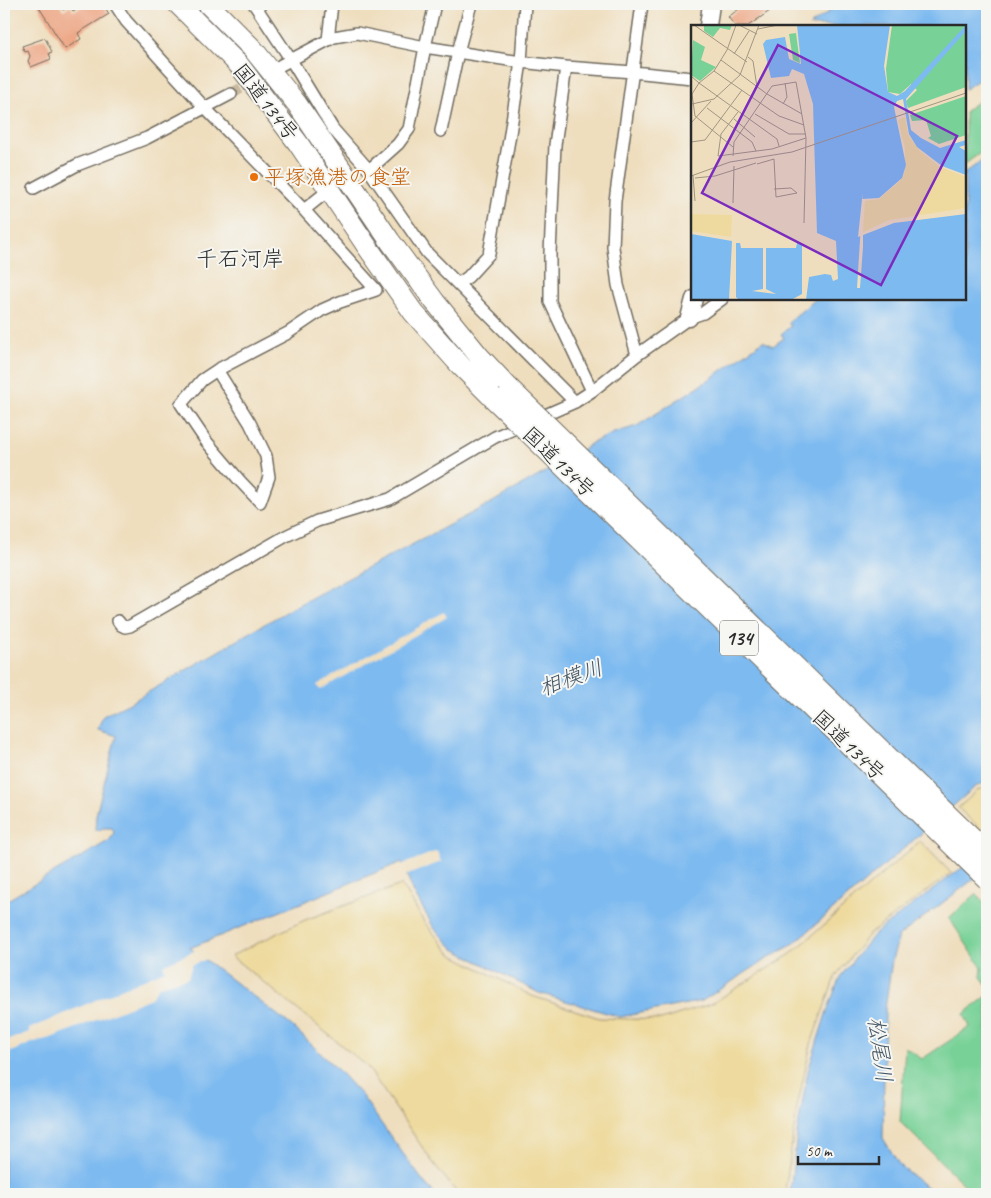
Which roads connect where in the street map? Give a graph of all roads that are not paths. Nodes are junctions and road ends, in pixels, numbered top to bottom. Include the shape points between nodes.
1 (115, 4) edge
2 (178, 4) edge
3 (208, 4) edge
4 (254, 4) edge
5 (332, 4) edge
6 (435, 4) edge
7 (471, 4) edge
8 (525, 4) edge
9 (642, 4) edge
10 (713, 5) edge
11 (708, 25) edge
12 (328, 40) junction
13 (425, 47) junction
14 (458, 52) junction
15 (521, 62) junction
16 (286, 63) junction
17 (566, 67) junction
18 (633, 72) junction
19 (691, 78) edge
20 (231, 94) tunnel mouth
21 (204, 108) junction
22 (441, 131) dead end
23 (369, 170) junction
24 (34, 188) dead end
25 (329, 190) junction
26 (304, 210) junction
27 (458, 284) junction
28 (694, 300) edge
29 (721, 300) edge
30 (689, 318) junction
31 (637, 355) junction
32 (217, 370) junction
33 (592, 391) junction
34 (501, 393) junction
35 (575, 402) junction
36 (118, 621) dead end
37 (987, 853) edge
38 (987, 879) edge

1 - 21 street via 126,21
2 - 25 highway, 国道134号 / 134 via 239,65
3 - 34 highway, 国道134号 / 134 via 254,49 297,104 390,241 479,356
4 - 16 street
5 - 12 street
6 - 13 street
7 - 14 street
8 - 15 street
9 - 18 street
10 - 11 street
12 - 13 street via 357,34
12 - 16 street
13 - 14 street
13 - 23 street via 409,129 398,144
14 - 15 street
14 - 22 street
15 - 17 street
15 - 27 street via 489,254
16 - 23 street via 333,129
17 - 18 street
17 - 33 street via 555,145 550,302
18 - 19 street
18 - 31 street via 615,201 613,247 618,286
20 - 21 street
21 - 24 street via 147,138 77,165
21 - 26 street
23 - 27 street via 427,252
25 - 26 street
25 - 34 highway, 国道134号 / 134 via 413,312 461,366
26 - 32 street via 376,290 322,310 288,333
27 - 35 street
28 - 30 street
29 - 30 street via 703,313
30 - 31 street
31 - 33 street
32 - 32 street via 202,380 181,404 206,441 260,502 270,477 266,456
33 - 35 street
34 - 37 highway, 国道134号 / 134, bridge
34 - 38 highway, 国道134号 / 134, bridge
35 - 36 street via 495,437 390,499 317,521 286,536 130,626 125,627

